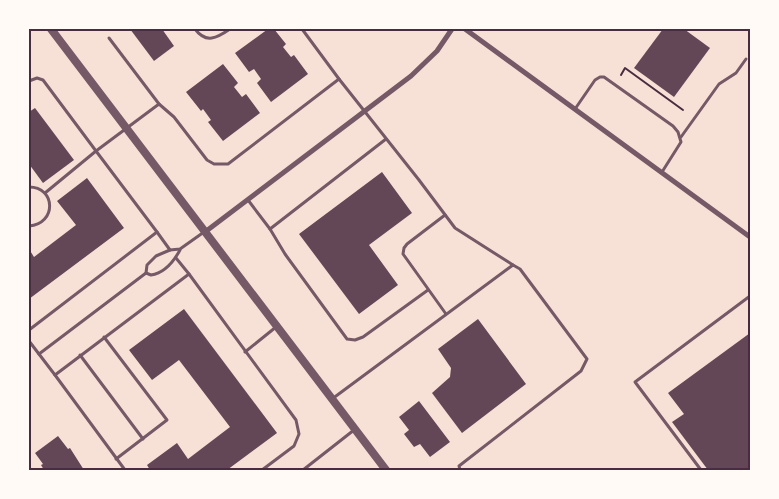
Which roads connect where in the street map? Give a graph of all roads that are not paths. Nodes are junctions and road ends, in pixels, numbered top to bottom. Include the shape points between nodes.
1 (52, 29) edge
2 (195, 29) edge
3 (230, 29) edge
4 (302, 29) edge
5 (452, 29) edge
6 (465, 29) edge
7 (109, 38) dead end
8 (746, 59) dead end
9 (339, 79) junction
10 (29, 81) edge
11 (159, 104) junction
12 (575, 109) junction
13 (365, 111) junction
14 (126, 128) junction
15 (681, 137) junction
16 (386, 139) junction
17 (96, 151) junction
18 (662, 172) junction
19 (29, 187) edge
20 (45, 193) junction
21 (248, 199) junction
22 (445, 215) junction
23 (29, 226) edge
24 (270, 230) junction
25 (157, 232) junction
26 (205, 232) junction
27 (750, 237) edge
28 (180, 249) junction
29 (170, 250) junction
30 (176, 258) junction
31 (513, 265) junction
32 (146, 272) junction
33 (189, 274) junction
34 (428, 290) junction
35 (750, 296) edge
36 (446, 314) junction
37 (277, 327) junction
38 (29, 330) edge
39 (104, 337) junction
40 (29, 341) edge
41 (245, 352) junction
42 (39, 354) junction
43 (80, 355) junction
44 (55, 375) junction
45 (331, 400) junction
46 (354, 430) junction
47 (142, 438) junction
48 (116, 459) junction
49 (125, 470) edge
50 (262, 470) edge
51 (303, 470) edge
52 (386, 470) edge
53 (460, 470) edge
54 (701, 470) edge

1 - 14 street
2 - 3 lane via 207,39 214,39
4 - 9 lane
5 - 13 street via 438,51
6 - 12 street
7 - 11 lane
8 - 15 lane via 736,73 719,84
9 - 11 lane via 228,164 214,164 207,160 174,117
9 - 13 lane
10 - 17 lane via 43,80
11 - 14 lane
12 - 15 lane via 595,80 604,77 673,126
12 - 18 street
13 - 16 lane
13 - 21 street
14 - 17 lane
14 - 26 street
15 - 18 lane
16 - 22 lane
16 - 24 lane
17 - 20 lane
17 - 25 lane
18 - 27 street
19 - 20 lane
20 - 23 lane via 50,205 46,217
21 - 24 lane
21 - 26 street
22 - 31 lane via 455,228
22 - 34 lane via 404,248 403,254
24 - 34 lane via 347,339 363,337
25 - 29 lane
25 - 38 lane
26 - 28 lane
26 - 37 street
28 - 29 lane
28 - 30 lane
29 - 32 lane via 150,261
30 - 32 lane via 156,274
30 - 33 lane
31 - 36 lane
31 - 53 lane via 520,269 587,359 581,371 459,466
32 - 42 lane
33 - 39 lane
33 - 41 lane
34 - 36 lane
35 - 54 lane via 635,382
36 - 45 lane
37 - 41 lane
37 - 45 street
39 - 43 lane
39 - 47 lane via 167,420
40 - 42 lane
41 - 50 lane via 296,420 299,434 294,446
42 - 44 lane
43 - 44 lane
43 - 47 lane
44 - 48 lane
45 - 46 street
46 - 51 lane
46 - 52 street
47 - 48 lane
48 - 49 lane

